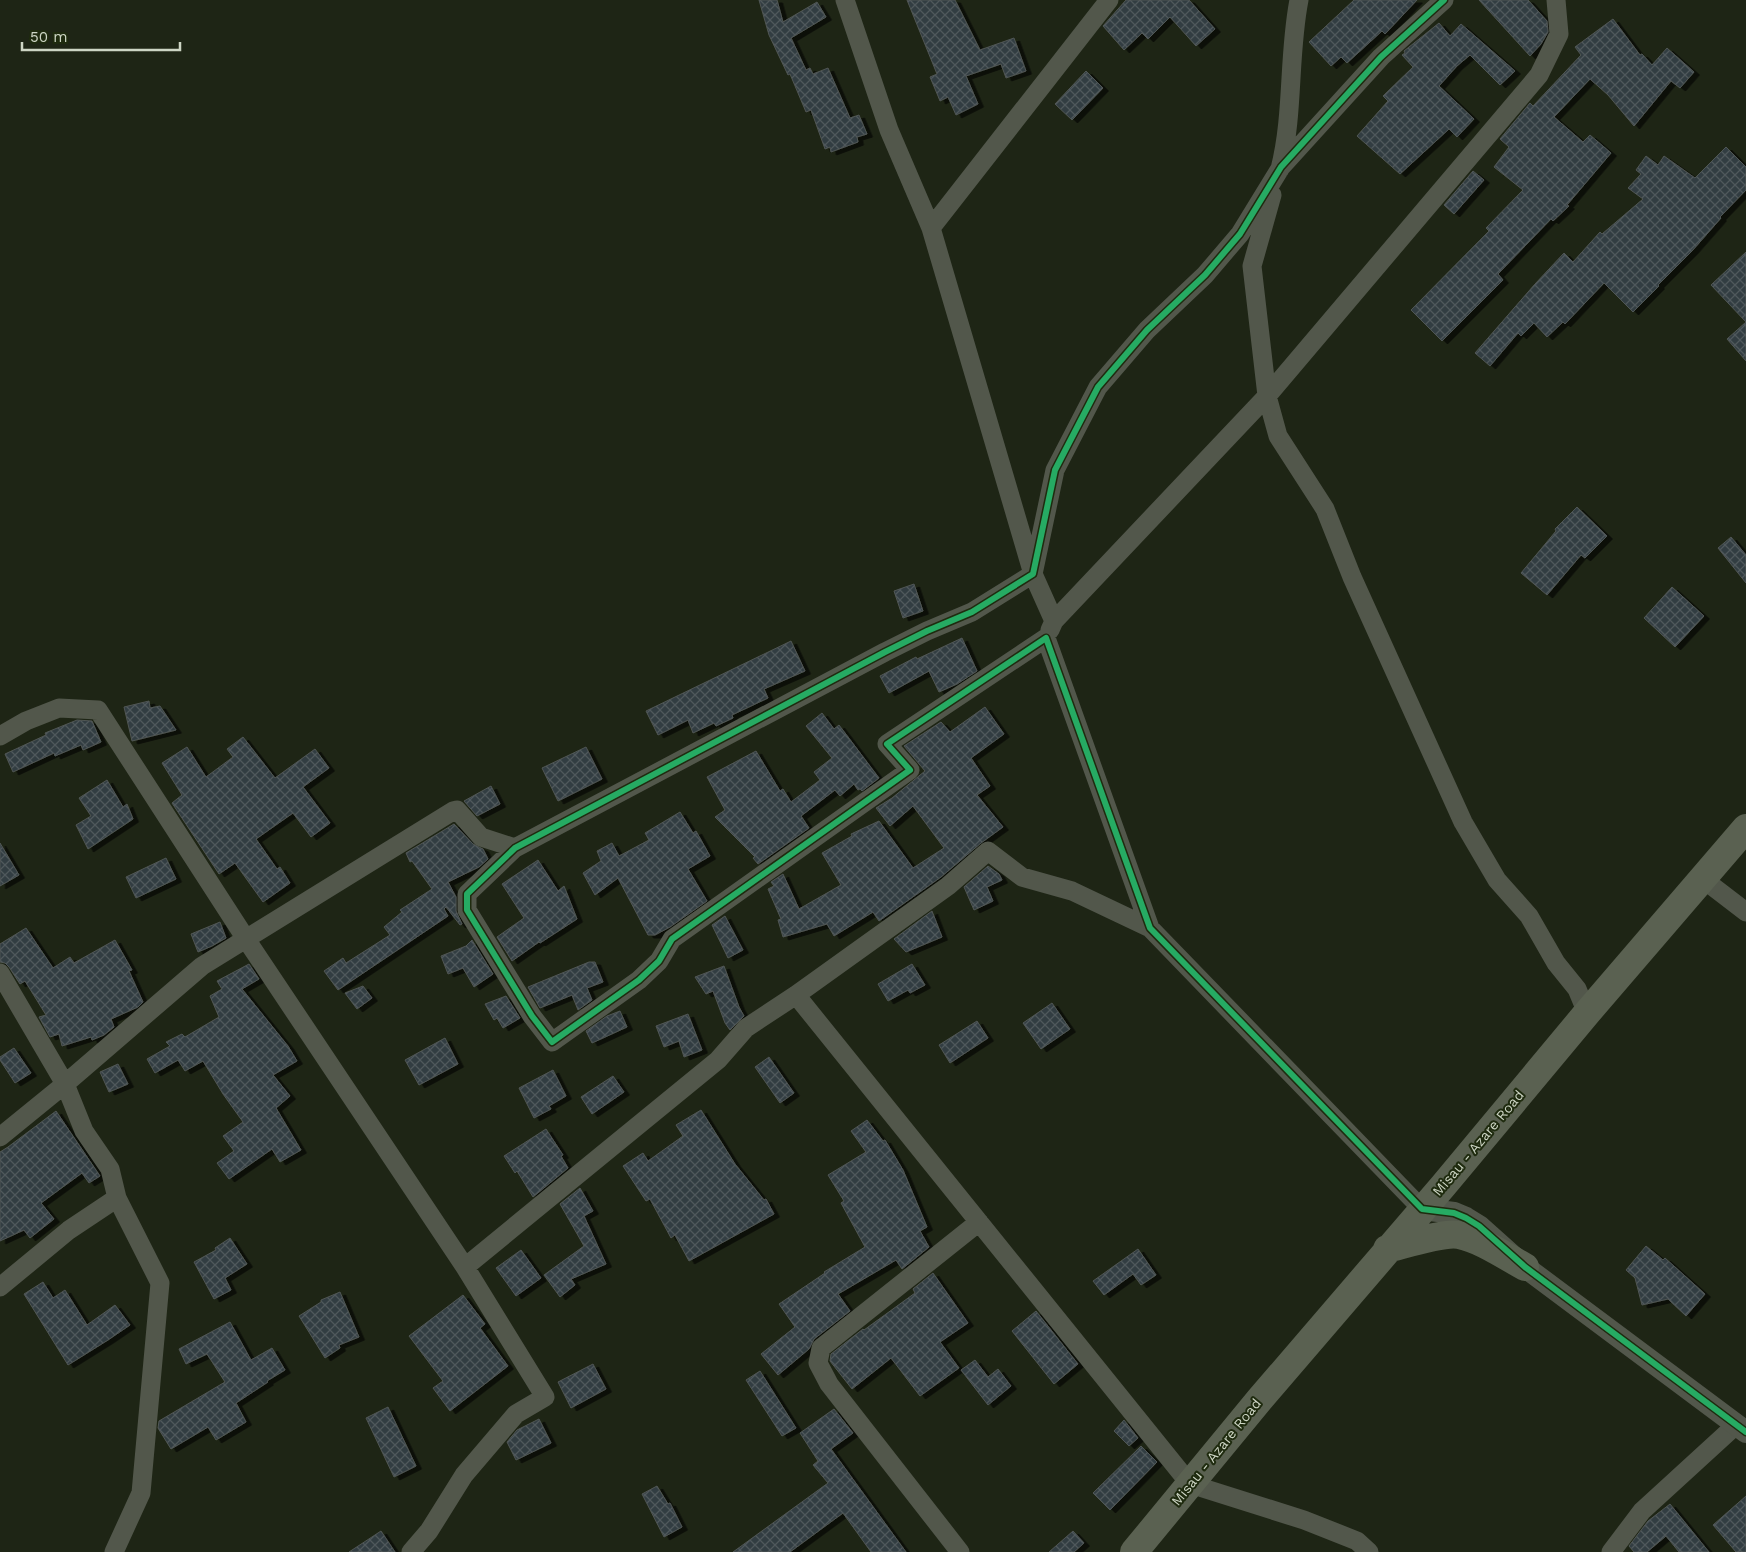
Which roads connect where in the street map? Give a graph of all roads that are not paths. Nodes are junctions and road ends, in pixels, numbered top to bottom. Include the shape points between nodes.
1 (844, 0) edge
2 (1109, 0) edge
3 (1300, 0) edge
4 (1444, 0) edge
5 (1556, 0) edge
6 (1281, 167) junction
7 (931, 228) junction
8 (1267, 396) junction
9 (1033, 574) junction
10 (1050, 629) junction
11 (0, 736) edge
12 (1746, 828) edge
13 (515, 848) junction
14 (1703, 879) junction
15 (1746, 912) edge
16 (1150, 928) junction
17 (246, 939) junction
18 (0, 973) edge
19 (796, 995) junction
20 (1586, 1013) junction
21 (66, 1084) junction
22 (0, 1137) edge
23 (117, 1198) junction
24 (1422, 1209) junction
25 (979, 1222) junction
26 (1387, 1249) junction
27 (1525, 1266) junction
28 (465, 1267) junction
29 (0, 1287) edge
30 (1741, 1429) edge
31 (1190, 1484) junction
32 (114, 1552) edge
33 (410, 1552) edge
34 (960, 1552) edge
35 (1134, 1552) edge
36 (1369, 1552) edge
37 (1611, 1552) edge

1 - 7 street via 889,130
2 - 7 street
3 - 6 street
4 - 6 street via 1381,57
5 - 8 street via 1559,34 1539,75
6 - 8 street via 1252,266
6 - 9 street via 1240,234 1205,275 1147,330 1098,387 1055,470
7 - 9 street
8 - 10 street
8 - 20 street via 1278,436 1325,509 1352,577 1463,822 1496,880 1529,916 1556,963 1577,989
9 - 10 street
9 - 13 street via 972,612 927,630
10 - 13 street via 887,744 910,770 672,939 640,980 552,1042 532,1016 467,910 467,894
10 - 16 street
11 - 17 street via 59,708 98,710
12 - 14 main road, Misau - Azare Road
13 - 17 street via 481,838 457,810 453,811
14 - 15 street
14 - 20 main road, Misau - Azare Road
16 - 19 street via 1072,891 1022,877 988,851 948,886
16 - 24 street
17 - 21 street via 202,966
17 - 28 street
18 - 21 street
19 - 25 street
19 - 28 street via 746,1028 718,1060
20 - 24 main road, Misau - Azare Road
21 - 22 street
21 - 23 street via 84,1131 110,1169
23 - 29 street via 69,1230
23 - 32 street via 160,1283 141,1493
24 - 26 main road, Misau - Azare Road
24 - 27 street via 1466,1218
25 - 31 street
25 - 34 street via 821,1348 818,1363 829,1384
26 - 27 main road via 1444,1235 1458,1235
26 - 31 main road, Misau - Azare Road
27 - 30 street
28 - 33 street via 545,1397 516,1414 464,1474 429,1531
30 - 37 street via 1642,1511
31 - 35 main road, Misau - Azare Road
31 - 36 street via 1304,1520 1357,1541

